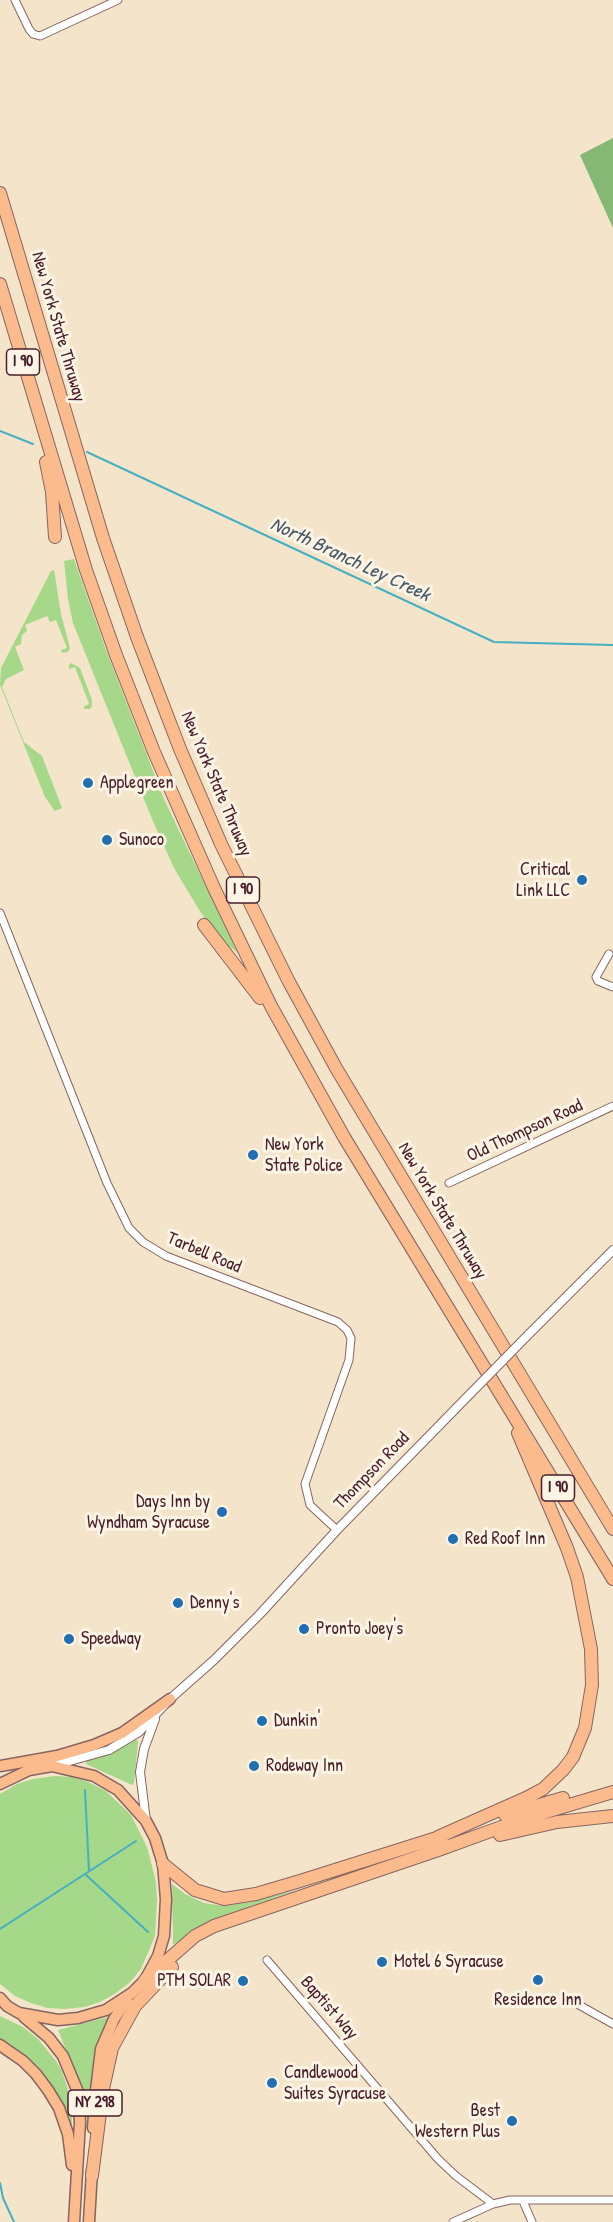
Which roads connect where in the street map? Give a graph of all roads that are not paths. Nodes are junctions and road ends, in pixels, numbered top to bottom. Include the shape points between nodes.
1 (15, 0) edge
2 (118, 0) edge
3 (0, 193) edge
4 (0, 284) edge
5 (46, 440) junction
6 (55, 537) dead end
7 (0, 913) edge
8 (204, 925) dead end
9 (609, 954) dead end
10 (613, 987) edge
11 (286, 1033) junction
12 (613, 1106) edge
13 (449, 1183) dead end
14 (613, 1250) edge
15 (502, 1397) junction
16 (613, 1529) edge
17 (337, 1530) junction
18 (613, 1579) edge
19 (171, 1699) junction
20 (156, 1716) junction
21 (0, 1766) edge
22 (52, 1766) junction
23 (29, 1770) junction
24 (0, 1772) edge
25 (613, 1783) edge
26 (0, 1784) edge
27 (613, 1792) edge
28 (613, 1816) edge
29 (147, 1821) junction
30 (439, 1843) junction
31 (163, 1864) junction
32 (214, 1926) junction
33 (267, 1960) dead end
34 (145, 1980) junction
35 (132, 1993) junction
36 (2, 2003) edge
37 (579, 2005) dead end
38 (19, 2013) junction
39 (613, 2024) edge
40 (0, 2045) edge
41 (92, 2176) junction
42 (75, 2199) junction
43 (613, 2200) edge
44 (523, 2201) junction
45 (493, 2204) junction
46 (74, 2222) edge
47 (89, 2222) edge
48 (453, 2222) edge
49 (532, 2222) edge

1 - 2 street via 36,36
3 - 16 highway, New York State Thruway / I 90 via 136,637 221,844 336,1068
4 - 5 highway, I 90
5 - 6 highway
5 - 11 highway, I 90 via 86,570 154,752 214,888
7 - 17 street, Tarbell Road via 107,1183 129,1228 166,1256 338,1322 347,1330 351,1338 350,1360 305,1484 310,1505
8 - 11 highway
9 - 10 street via 596,978
11 - 15 highway, I 90 via 344,1137
12 - 13 street, Old Thompson Road
14 - 17 street, Thompson Road, bridge
15 - 18 highway, I 90
15 - 30 highway via 577,1577 591,1649 585,1728 573,1757 543,1789
17 - 19 street, Thompson Road via 260,1614
19 - 20 street, Thompson Road
19 - 21 main road via 122,1733 94,1745
20 - 22 street, Thompson Road via 109,1750
20 - 29 street, Thompson Road via 140,1772
22 - 23 main road, NY 298
22 - 29 main road, NY 298 via 103,1781 118,1790
23 - 24 main road, NY 298
23 - 26 main road
25 - 30 highway via 539,1804
27 - 30 highway
28 - 30 highway
29 - 31 main road, NY 298
30 - 31 highway via 224,1899 195,1890
30 - 32 highway
31 - 34 main road, NY 298 via 166,1923 158,1956
32 - 34 highway via 195,1936
32 - 41 highway via 143,1996 118,2036 108,2060
33 - 45 street, Baptist Way via 438,2159
34 - 35 main road, NY 298
35 - 38 main road via 106,2010 78,2019 58,2020
35 - 41 main road, NY 298 via 107,2033 99,2060
36 - 38 main road, NY 298
37 - 39 street
38 - 42 main road, NY 298 via 50,2038 63,2056 78,2092
40 - 42 main road via 36,2074 59,2108 68,2134
41 - 47 main road, NY 298
42 - 46 main road, NY 298
43 - 44 street
44 - 45 street
44 - 49 street
45 - 48 street

